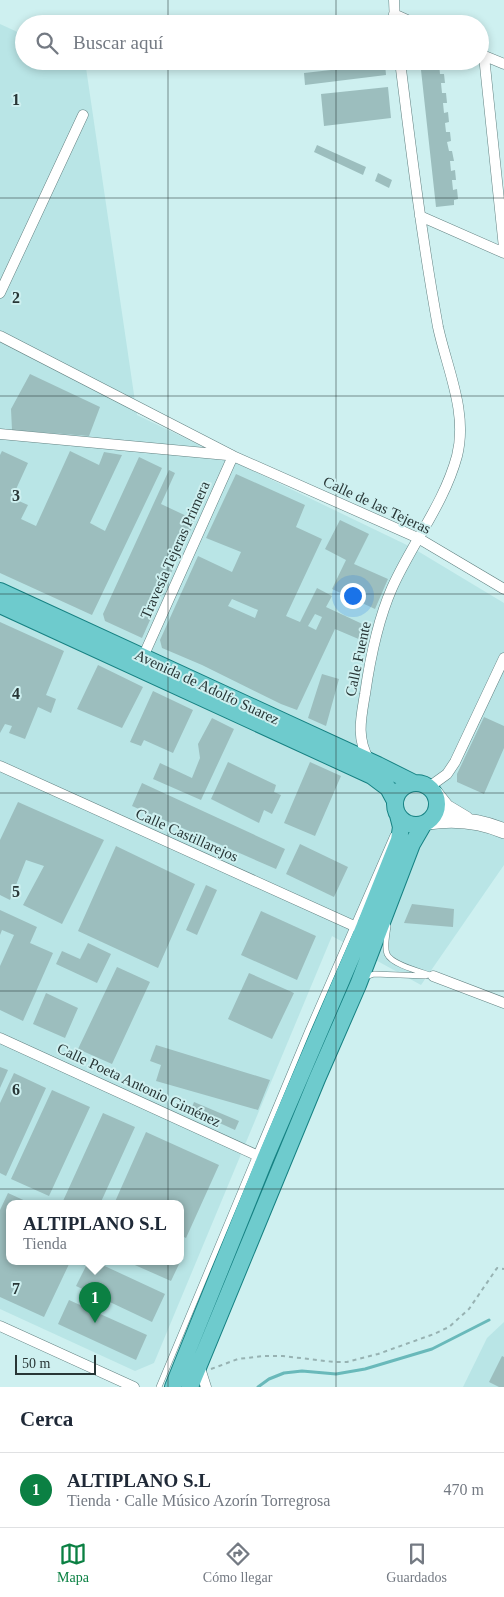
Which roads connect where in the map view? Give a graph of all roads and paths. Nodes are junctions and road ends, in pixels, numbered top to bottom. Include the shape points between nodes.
1 (394, 0) edge
2 (395, 15) edge
3 (489, 58) edge
4 (504, 64) edge
5 (401, 70) edge
6 (484, 70) edge
7 (84, 114) dead end
8 (420, 216) junction
9 (504, 248) edge
10 (504, 254) edge
11 (0, 294) edge
12 (0, 336) edge
13 (0, 434) edge
14 (233, 456) junction
15 (418, 538) junction
16 (504, 589) edge
17 (0, 591) edge
18 (0, 605) edge
19 (143, 657) junction
20 (504, 658) edge
21 (369, 761) junction
22 (0, 766) edge
23 (426, 788) junction
24 (397, 808) junction
25 (472, 821) junction
26 (425, 823) junction
27 (504, 831) edge
28 (412, 844) junction
29 (390, 905) junction
30 (376, 920) dead end
31 (364, 932) junction
32 (433, 976) junction
33 (358, 985) junction
34 (504, 1003) edge
35 (0, 1038) edge
36 (317, 1079) junction
37 (269, 1161) junction
38 (504, 1269) edge
39 (228, 1295) junction
40 (0, 1326) edge
41 (200, 1369) junction
42 (134, 1387) edge
43 (159, 1387) edge
44 (173, 1387) edge
45 (183, 1387) edge
46 (190, 1387) edge
47 (206, 1387) edge

1 - 2 street
3 - 4 street
5 - 8 street, Calle Fuente
6 - 9 street
7 - 11 street
8 - 10 street
8 - 15 street, Calle Fuente via 439,328 458,406 460,431 457,456 439,504
12 - 14 street, Calle de las Tejeras
13 - 14 street
14 - 15 street, Calle de las Tejeras
14 - 19 street, Travesía Tejeras Primera
15 - 16 street, Calle de las Tejeras
15 - 21 street, Calle Fuente via 392,588 370,664 360,740
17 - 19 main road, Avenida de Adolfo Suarez
18 - 24 main road, Avenida de Adolfo Suarez via 372,776 388,788
19 - 21 main road, Avenida de Adolfo Suarez
20 - 23 street via 456,762 447,774
21 - 23 main road, Avenida de Adolfo Suarez
22 - 31 street, Calle Castillarejos
23 - 24 main road via 401,789
23 - 25 main road via 451,811
23 - 26 main road via 438,806 433,818
24 - 26 main road via 406,823
24 - 31 main road via 401,827 399,840
25 - 26 main road via 449,819
25 - 27 main road
26 - 28 main road
28 - 29 main road
28 - 30 lane
29 - 32 lane via 386,953 394,961
29 - 33 main road
31 - 36 lane via 360,966 320,1062
31 - 37 main road
32 - 33 lane via 374,974 368,975
32 - 34 street
33 - 36 main road
35 - 37 street, Calle Poeta Antonio Giménez
36 - 37 lane via 306,1095 284,1146
36 - 39 main road
37 - 39 lane via 232,1271
37 - 43 lane
37 - 44 main road
38 - 41 path via 497,1268 469,1309 449,1326 378,1354 347,1362 263,1356
39 - 41 main road
39 - 45 lane via 215,1313
40 - 42 street
41 - 46 main road
41 - 47 street

